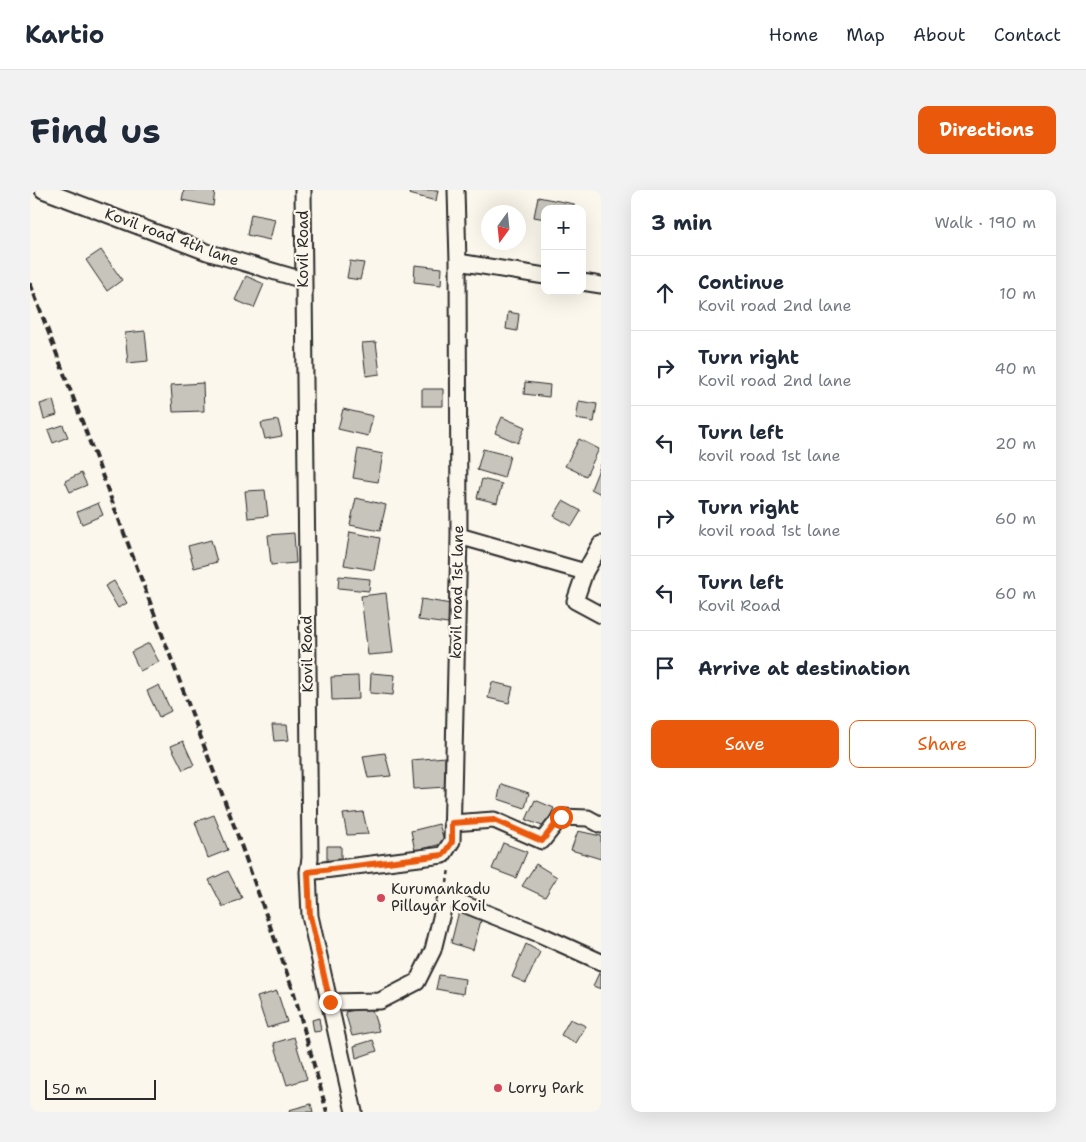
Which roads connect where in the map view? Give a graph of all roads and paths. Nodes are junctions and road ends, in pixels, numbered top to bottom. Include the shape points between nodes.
1 (43, 190) edge
2 (303, 190) edge
3 (456, 190) edge
4 (458, 262) junction
5 (541, 275) edge
6 (303, 280) junction
7 (586, 282) edge
8 (601, 284) edge
9 (459, 536) junction
10 (601, 544) edge
11 (585, 572) junction
12 (601, 615) edge
13 (452, 823) junction
14 (601, 825) edge
15 (308, 872) junction
16 (601, 962) edge
17 (330, 1002) junction
18 (354, 1112) edge

1 - 6 street, Kovil road 4th lane via 207,252
2 - 6 street, Kovil Road
3 - 4 street, kovil road 1st lane
4 - 5 street
4 - 9 street, kovil road 1st lane
6 - 15 street, Kovil Road
7 - 8 street
9 - 11 street
9 - 13 street, kovil road 1st lane
10 - 11 street
11 - 12 street via 575,601
13 - 14 street via 494,820 542,841 561,817 588,818
13 - 15 street, kovil road 1st lane via 452,842 443,855
15 - 17 street, Kovil Road via 310,916
16 - 17 street via 446,897 433,950 417,982 380,1001
17 - 18 street, Kovil Road

